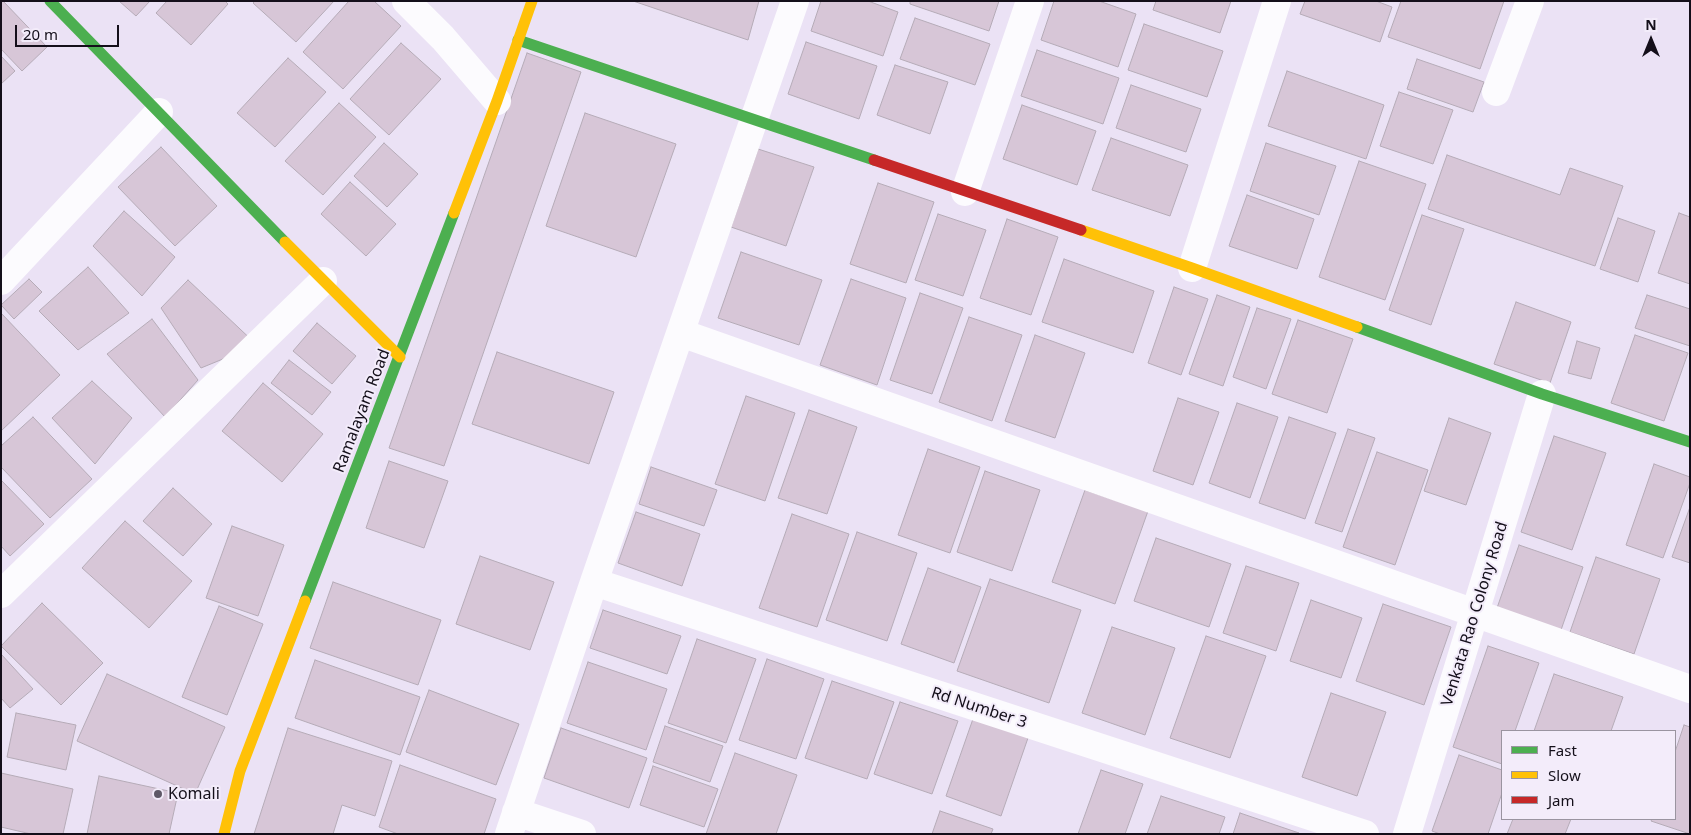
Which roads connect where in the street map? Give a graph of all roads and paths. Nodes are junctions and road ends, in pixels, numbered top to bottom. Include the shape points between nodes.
1 (50, 1) edge
2 (406, 1) edge
3 (532, 1) edge
4 (795, 1) edge
5 (1030, 1) edge
6 (1277, 1) edge
7 (1530, 1) edge
8 (518, 40) junction
9 (1496, 92) dead end
10 (497, 101) junction
11 (160, 112) junction
12 (754, 120) junction
13 (965, 192) junction
14 (1192, 268) junction
15 (1, 281) edge
16 (323, 281) junction
17 (681, 333) junction
18 (400, 357) junction
19 (1542, 394) junction
20 (1689, 439) edge
21 (594, 582) junction
22 (1, 594) edge
23 (1475, 612) junction
24 (1690, 689) edge
25 (512, 823) edge
26 (224, 834) edge
27 (582, 834) edge
28 (1365, 834) edge
29 (1407, 834) edge

1 - 11 street
2 - 10 street
3 - 8 street, Ramalayam Road
4 - 12 street
5 - 13 street
6 - 14 street
7 - 9 street
8 - 10 street, Ramalayam Road
8 - 12 street
10 - 18 street, Ramalayam Road
11 - 15 street
11 - 16 street
12 - 13 street
12 - 17 street
13 - 14 street
14 - 19 street
16 - 18 street
16 - 22 street
17 - 21 street
17 - 23 street
18 - 26 street, Ramalayam Road via 240,771
19 - 20 street
19 - 23 street, Venkata Rao Colony Road
21 - 25 street
21 - 28 street, Rd Number 3
23 - 24 street
23 - 29 street, Venkata Rao Colony Road
25 - 27 street

